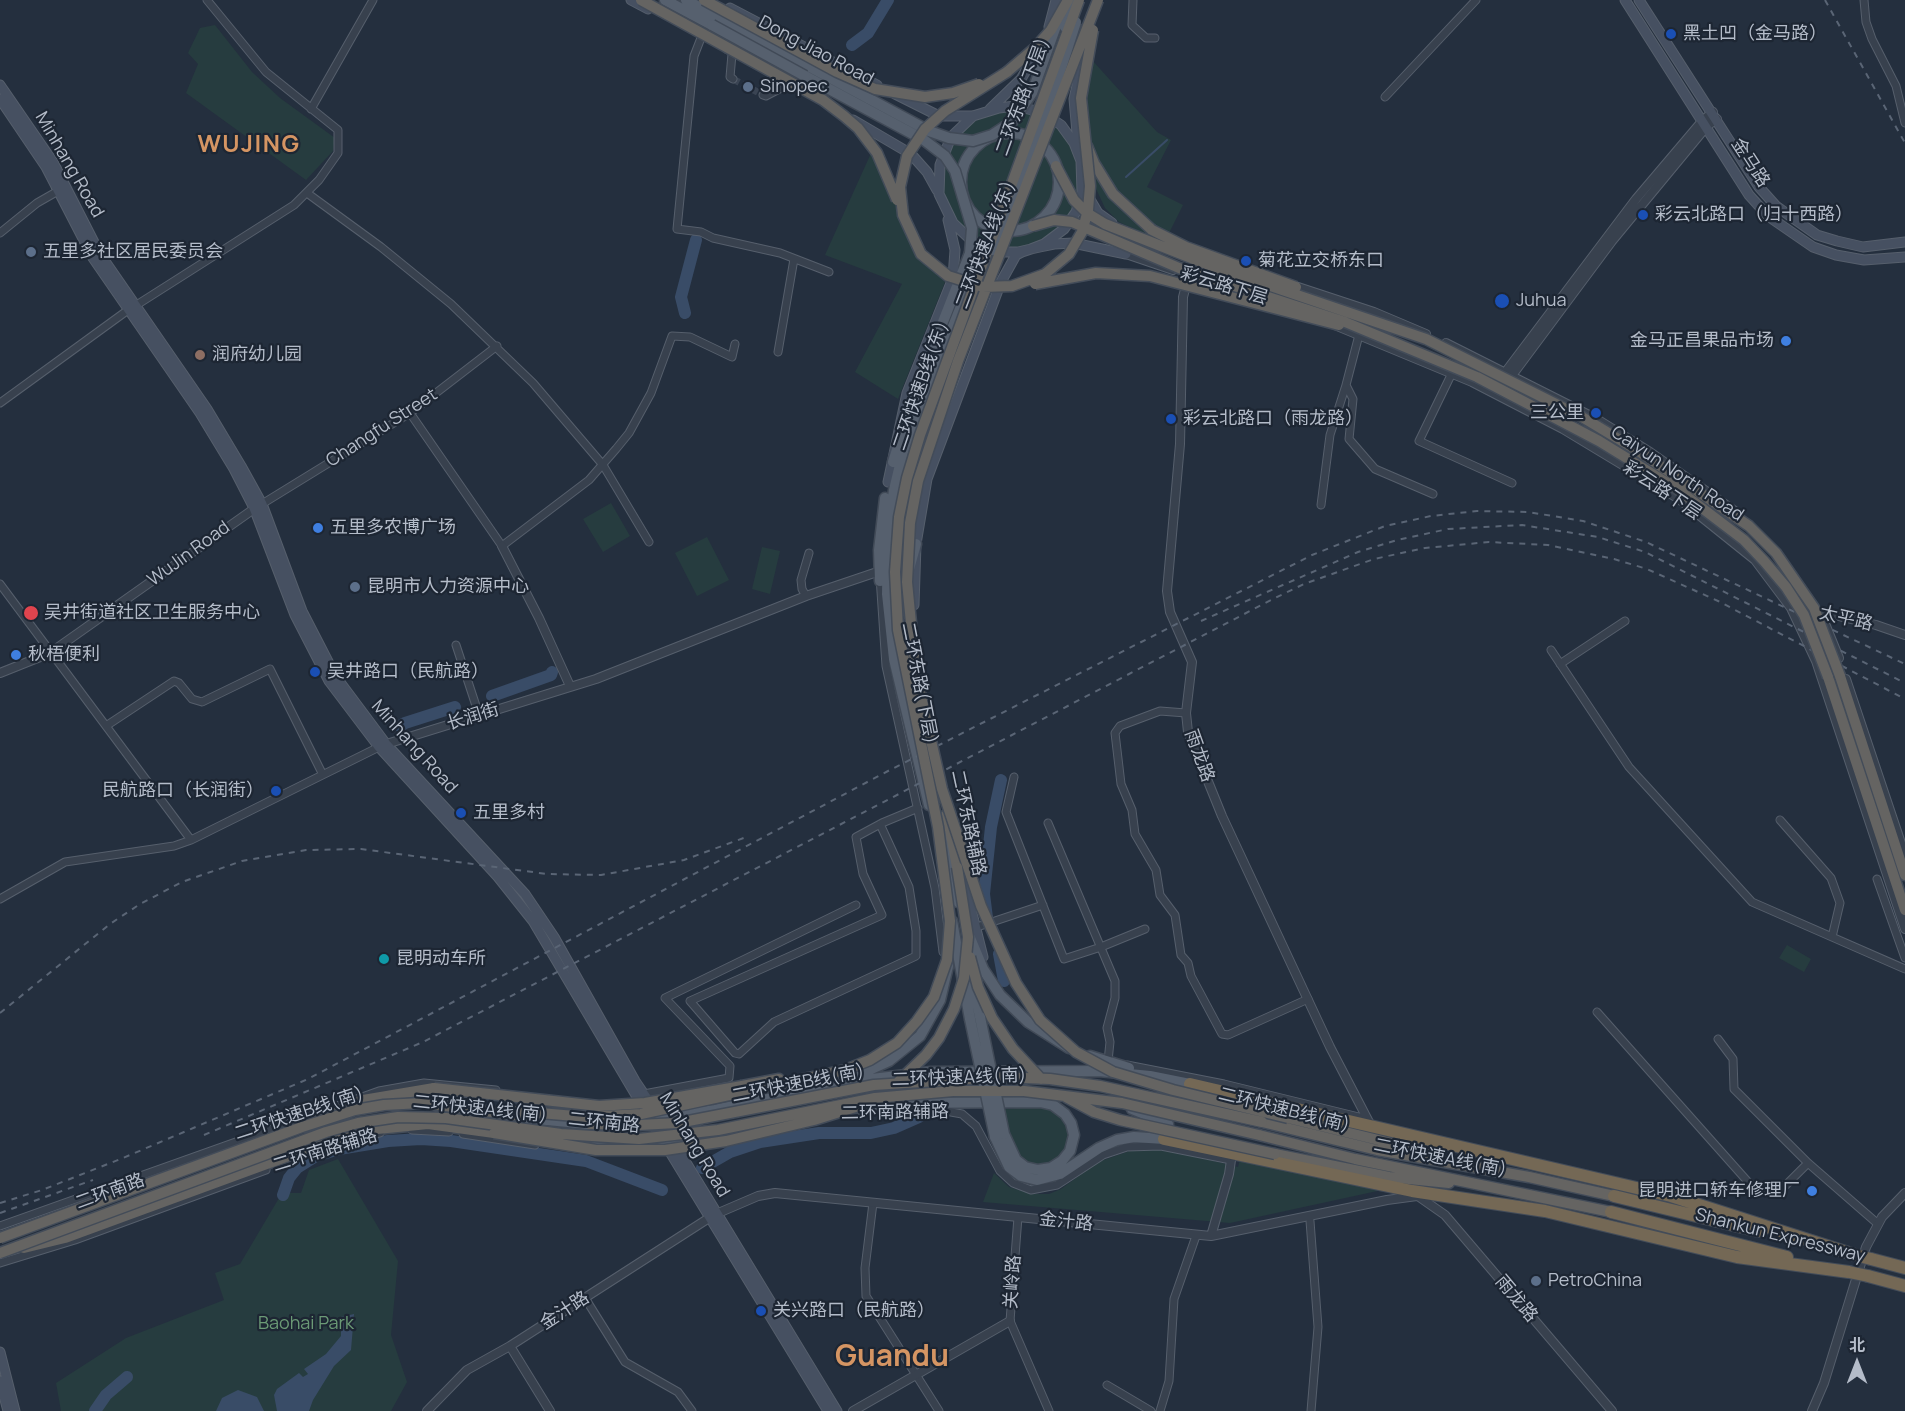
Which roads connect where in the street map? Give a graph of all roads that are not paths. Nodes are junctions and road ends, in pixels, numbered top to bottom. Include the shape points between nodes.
1 (207, 0) edge
2 (373, 0) edge
3 (631, 0) edge
4 (641, 0) edge
5 (665, 0) edge
6 (686, 0) edge
7 (704, 0) edge
8 (715, 0) edge
9 (1056, 0) edge
10 (1068, 0) edge
11 (1081, 0) edge
12 (1098, 0) edge
13 (1133, 0) edge
14 (1476, 0) edge
15 (1625, 0) edge
16 (1639, 0) edge
17 (1864, 0) edge
18 (712, 25) junction
19 (701, 38) junction
20 (1155, 38) dead end
21 (732, 54) junction
22 (807, 71) junction
23 (1007, 72) junction
24 (733, 79) dead end
25 (789, 84) junction
26 (0, 85) edge
27 (1902, 93) edge
28 (763, 95) dead end
29 (1385, 97) dead end
30 (0, 99) edge
31 (311, 109) junction
32 (982, 112) junction
33 (1715, 116) junction
34 (1705, 123) junction
35 (1905, 123) edge
36 (927, 135) junction
37 (1084, 136) junction
38 (988, 137) junction
39 (1081, 161) junction
40 (1056, 166) junction
41 (58, 191) junction
42 (961, 192) junction
43 (307, 193) junction
44 (942, 204) junction
45 (903, 215) junction
46 (1033, 226) junction
47 (1127, 231) joint
48 (0, 233) edge
49 (1905, 242) edge
50 (1031, 249) junction
51 (1126, 254) joint
52 (1195, 255) junction
53 (1905, 257) edge
54 (794, 259) junction
55 (829, 272) dead end
56 (1189, 275) junction
57 (997, 288) junction
58 (131, 308) junction
59 (1391, 326) junction
60 (1359, 335) junction
61 (1386, 338) junction
62 (735, 344) dead end
63 (497, 346) junction
64 (778, 352) dead end
65 (1452, 374) junction
66 (1509, 374) junction
67 (1346, 385) junction
68 (1494, 394) junction
69 (0, 403) edge
70 (410, 413) junction
71 (603, 465) junction
72 (888, 482) junction
73 (1512, 483) dead end
74 (1433, 494) dead end
75 (1321, 505) dead end
76 (258, 506) junction
77 (894, 523) junction
78 (649, 542) dead end
79 (916, 544) junction
80 (502, 546) junction
81 (809, 553) dead end
82 (882, 572) junction
83 (0, 584) edge
84 (806, 596) junction
85 (1788, 604) junction
86 (1820, 614) junction
87 (1625, 621) dead end
88 (894, 622) junction
89 (1905, 635) edge
90 (900, 636) junction
91 (456, 645) dead end
92 (1551, 650) dead end
93 (51, 653) junction
94 (1560, 664) junction
95 (0, 673) edge
96 (570, 686) junction
97 (1186, 713) junction
98 (478, 715) junction
99 (106, 726) junction
100 (383, 745) junction
101 (322, 773) junction
102 (1014, 777) dead end
103 (942, 789) junction
104 (932, 800) junction
105 (918, 808) junction
106 (1780, 820) dead end
107 (1048, 823) dead end
108 (880, 824) junction
109 (191, 840) junction
110 (1905, 855) edge
111 (944, 860) junction
112 (1905, 875) edge
113 (1877, 879) dead end
114 (0, 899) edge
115 (856, 905) dead end
116 (1043, 905) junction
117 (1905, 910) edge
118 (977, 927) junction
119 (1145, 929) dead end
120 (1905, 929) edge
121 (1832, 937) junction
122 (1101, 947) junction
123 (1905, 958) edge
124 (1905, 969) edge
125 (1000, 994) junction
126 (1308, 999) junction
127 (936, 1009) junction
128 (1597, 1012) dead end
129 (1718, 1039) dead end
130 (1067, 1047) junction
131 (740, 1054) junction
132 (870, 1060) junction
133 (1108, 1061) junction
134 (730, 1066) junction
135 (1190, 1084) junction
136 (804, 1091) junction
137 (644, 1094) junction
138 (422, 1103) junction
139 (876, 1104) junction
140 (410, 1116) junction
141 (655, 1118) junction
142 (793, 1120) junction
143 (1368, 1121) joint
144 (1168, 1124) joint
145 (343, 1127) junction
146 (494, 1133) junction
147 (280, 1136) junction
148 (999, 1136) junction
149 (1164, 1139) joint
150 (669, 1143) junction
151 (1274, 1158) junction
152 (1231, 1159) joint
153 (270, 1163) junction
154 (1808, 1163) junction
155 (1529, 1177) junction
156 (1905, 1193) edge
157 (1416, 1195) joint
158 (1614, 1196) joint
159 (1547, 1197) junction
160 (873, 1203) junction
161 (1611, 1212) joint
162 (713, 1216) junction
163 (1018, 1217) junction
164 (1311, 1221) dead end
165 (1878, 1224) junction
166 (0, 1226) edge
167 (1196, 1236) junction
168 (1211, 1236) junction
169 (0, 1238) edge
170 (0, 1252) edge
171 (1855, 1255) junction
172 (0, 1263) edge
173 (1905, 1268) edge
174 (1849, 1272) junction
175 (1905, 1286) edge
176 (585, 1298) junction
177 (1010, 1321) junction
178 (510, 1346) junction
179 (0, 1352) edge
180 (916, 1375) junction
181 (0, 1381) edge
182 (1107, 1385) dead end
183 (8, 1411) edge
184 (15, 1411) edge
185 (427, 1411) edge
186 (550, 1411) edge
187 (692, 1411) edge
188 (828, 1411) edge
189 (837, 1411) edge
190 (853, 1411) edge
191 (939, 1411) edge
192 (1049, 1411) edge
193 (1151, 1411) edge
194 (1160, 1411) edge
195 (1311, 1411) edge
196 (1612, 1411) edge
197 (1812, 1411) edge

1 - 31 street via 266,72
2 - 31 street
3 - 19 main road
4 - 45 highway, bridge via 844,116 877,153
5 - 18 main road, Dong Jiao Road
6 - 22 main road, Dong Jiao Road
7 - 23 highway, bridge via 846,76 890,93 925,97 953,93
8 - 32 main road via 927,111 951,118
9 - 32 main road via 1043,43 1021,79 1001,100
10 - 23 highway, bridge via 1043,39
10 - 38 main road, bridge via 1029,100 1012,122
10 - 77 main road, 二环东路(下层), bridge via 1040,101 906,443 896,480
11 - 77 main road, 二环东路(下层), bridge via 1045,115 915,446
11 - 104 highway, 二环快速B线(东), bridge via 923,426 902,500 896,572 898,630
12 - 37 highway, bridge via 1082,87
12 - 39 main road via 1081,61 1074,110
12 - 103 highway, 二环快速A线(东), bridge via 938,416 914,500 907,560 908,611 916,674
13 - 20 street via 1132,25 1146,38
14 - 29 street
15 - 34 main road, 金马路
16 - 33 main road, 金马路
17 - 27 street via 1872,39
18 - 21 main road
18 - 22 main road, Dong Jiao Road, bridge
19 - 21 main road
19 - 54 street via 694,56 677,229 701,232
21 - 24 street
21 - 25 main road
22 - 25 main road
22 - 36 main road, Dong Jiao Road
23 - 45 highway, bridge via 945,111 917,139 901,179
25 - 28 street
25 - 44 main road via 897,144 922,166
26 - 58 main road, Minhang Road via 53,162
27 - 35 street
30 - 41 main road, Minhang Road
31 - 43 street via 338,130 339,147
32 - 39 main road via 1015,106 1041,112 1068,134
32 - 44 main road via 965,122 946,145 938,174
33 - 34 street
33 - 49 main road, 金马路 via 1759,187 1791,219 1817,235 1863,247
34 - 53 main road, 金马路 via 1749,195 1785,230 1836,255 1864,260
34 - 66 street via 1606,237
36 - 38 main road, bridge via 961,141
36 - 42 main road, bridge via 949,161
37 - 57 highway, bridge via 1090,198 1077,243 1045,274 1020,285
37 - 59 highway, bridge via 1094,163 1113,194 1152,230 1186,247
38 - 40 main road, bridge via 1010,134 1032,139 1045,147
38 - 42 main road, bridge via 966,156 960,174
39 - 47 main road via 1086,192 1093,206
39 - 50 main road via 1082,192 1076,212 1055,237
40 - 46 main road, bridge via 1056,202 1045,219
40 - 59 highway, bridge via 1074,200 1106,224 1209,265
41 - 48 street
41 - 58 main road, Minhang Road via 93,258
42 - 46 main road, bridge via 968,208 988,225 1012,231
42 - 72 main road, bridge via 972,228 972,247 917,388
43 - 58 street
43 - 63 street via 390,254
44 - 50 main road via 961,232 980,246 1004,252
44 - 72 main road via 955,250 954,269 907,393
45 - 57 highway, bridge via 916,247 937,269 965,284
46 - 61 highway, bridge via 1054,220 1072,222 1179,268
47 - 52 street, 彩云路下层
50 - 51 main road via 1073,243
50 - 79 main road, 二环东路辅路 via 1014,258 1005,273 935,455 924,490
51 - 56 street, 彩云路下层
52 - 56 street, 雨龙路
52 - 66 street, 彩云路下层 via 1374,312
54 - 55 street
54 - 64 street
56 - 60 street, 彩云路下层 via 1251,293
56 - 97 street, 雨龙路 via 1183,297 1179,444 1167,591 1170,612 1192,662
57 - 61 highway, bridge via 1096,273 1150,276
58 - 69 street
58 - 76 main road, Minhang Road via 207,409
59 - 112 highway, Caiyun North Road, bridge via 1477,362 1582,417 1711,499 1749,526 1776,554 1814,608 1827,638
60 - 65 street, 彩云路下层
60 - 67 street
61 - 117 highway, Caiyun North Road, bridge via 1477,376 1599,441 1677,489 1744,540 1764,561 1786,587 1817,644
62 - 71 street via 732,357 690,337 672,336 645,404 629,433
63 - 70 street, Changfu Street
63 - 71 street
65 - 68 street, 彩云路下层
65 - 73 street via 1419,441
66 - 68 street
66 - 86 street, 彩云路下层 via 1595,418 1755,526 1782,555
67 - 74 street via 1353,399 1349,440 1375,469
67 - 75 street via 1330,435
68 - 85 street, 彩云路下层 via 1563,429 1679,499 1755,560
70 - 76 street, Changfu Street
70 - 80 street
71 - 78 street
71 - 80 street via 563,502
72 - 82 main road via 881,526
76 - 93 street, WuJin Road
76 - 100 main road, Minhang Road via 295,615 312,651 352,715
77 - 82 main road, 二环东路(下层)
77 - 88 main road, 二环东路(下层)
79 - 90 main road via 899,601
79 - 118 main road, 二环东路辅路 via 914,598 919,663
80 - 96 street
81 - 84 street via 801,580
82 - 84 street, 长润街
82 - 88 main road
82 - 105 street via 886,666
83 - 93 street
84 - 96 street, 长润街 via 655,658
85 - 86 street, 太平路
85 - 120 street, 彩云路下层 via 1816,661
86 - 89 street, 太平路
86 - 110 street, 彩云路下层 via 1857,709
87 - 94 street
88 - 90 main road, 二环东路(下层)
88 - 111 main road, 二环东路(下层) via 897,677
90 - 111 main road, 二环东路(下层)
91 - 98 street
92 - 94 street
93 - 95 street, WuJin Road
93 - 99 street
94 - 121 street via 1629,767 1752,902
96 - 98 street, 长润街
97 - 126 street, 雨龙路 via 1196,756
97 - 126 street via 1161,711 1120,726 1115,733 1121,784 1132,810 1135,834 1156,870 1160,895 1175,915 1181,955 1222,1034 1228,1035
98 - 100 street, 长润街
99 - 101 street via 174,681 192,699 202,702 270,669
99 - 109 street
100 - 101 street, 长润街
100 - 137 main road, Minhang Road via 525,894
100 - 141 main road, Minhang Road via 533,921
101 - 109 street, 长润街
102 - 116 street via 1006,812
103 - 146 highway, bridge via 966,912 967,964 957,1001 939,1038 891,1088 866,1104 833,1115 678,1149 596,1150
103 - 155 highway, bridge via 977,897 1033,1011 1058,1038 1094,1063 1126,1077
104 - 132 highway, bridge via 950,921 945,970 934,997 917,1021 897,1043
104 - 151 highway, bridge via 978,987 1002,1035 1026,1066 1063,1095 1102,1114
105 - 108 street
105 - 127 street via 942,931 943,977
106 - 121 street via 1831,878 1840,903
107 - 122 street
108 - 131 street via 909,887 916,957 774,1022
108 - 131 street via 856,837 863,874 882,915 690,1001
109 - 114 street, 长润街 via 65,862
111 - 125 main road via 972,944
111 - 127 main road via 949,951
111 - 148 main road, bridge
113 - 123 street
115 - 134 street via 665,998
116 - 118 street
116 - 122 street via 1064,959
118 - 125 main road, 二环东路辅路 via 989,976
119 - 122 street
121 - 124 street
122 - 133 street via 1116,991 1107,1028
125 - 130 main road via 1028,1022
126 - 143 street, 雨龙路
127 - 136 main road via 920,1036 890,1061
128 - 154 street via 1749,1183 1763,1190 1786,1185
129 - 154 street via 1733,1059 1734,1089
130 - 133 street
130 - 135 main road
131 - 134 street
132 - 138 highway, bridge via 830,1074 628,1116 572,1117
132 - 147 highway, bridge via 829,1071 618,1106 570,1105 434,1088 397,1092 356,1101
133 - 143 street
134 - 137 street via 729,1078
135 - 136 main road via 1107,1071 999,1070 891,1076
135 - 171 highway via 1671,1196
136 - 141 main road, 二环南路
137 - 141 main road, Minhang Road
138 - 155 highway, 二环快速B线(南), bridge via 581,1123 639,1125 707,1118 883,1084 1024,1077 1125,1090 1369,1148
138 - 169 highway, 二环快速B线(南), bridge via 377,1106 321,1120
139 - 142 main road, 二环南路
139 - 144 main road via 956,1092 1029,1093 1111,1104
139 - 148 main road, 二环南路 via 1044,1102 1065,1114 1074,1135 1070,1151 1062,1161 1038,1170 1016,1160
140 - 145 highway, 二环快速A线(南), bridge
140 - 146 highway, bridge via 441,1118
140 - 159 highway, 二环快速A线(南), bridge via 580,1136 639,1138 718,1130 885,1097 1024,1091 1122,1103 1378,1163
141 - 147 main road, 二环南路 via 585,1125 409,1105 356,1112
141 - 150 main road, Minhang Road
141 - 166 street, 二环南路辅路 via 603,1119 522,1095 477,1087 424,1083 394,1087 324,1108
142 - 150 main road, 二环南路
142 - 152 street, 二环南路辅路 via 854,1112 957,1113 976,1126 1000,1172 1030,1190 1057,1185 1103,1155 1136,1145
144 - 151 highway via 1230,1150
145 - 153 highway, bridge
145 - 170 highway, 二环快速A线(南), bridge
146 - 153 highway via 439,1125 392,1125 344,1136
147 - 169 main road, 二环南路
148 - 149 main road via 1009,1167 1021,1176 1037,1180 1060,1174 1121,1138
149 - 151 highway
150 - 162 main road, Minhang Road
150 - 170 main road, 二环南路 via 601,1143 440,1115 372,1118 306,1137
150 - 172 street, 二环南路辅路 via 569,1148 438,1131 383,1133 323,1149 75,1240
151 - 159 highway
151 - 174 highway via 1412,1191 1554,1213 1737,1257
152 - 168 street
153 - 170 highway via 76,1234
154 - 165 street
155 - 158 highway, 二环快速B线(南)
156 - 165 street
157 - 168 street, 金汁路
157 - 196 street, 雨龙路 via 1445,1215
158 - 171 highway, Shankun Expressway
159 - 161 highway, 二环快速A线(南)
160 - 162 street, 金汁路 via 775,1193 758,1196
160 - 163 street, 金汁路
160 - 180 street via 865,1268 866,1296
161 - 174 highway, Shankun Expressway
162 - 176 street, 金汁路
162 - 188 main road, Minhang Road
162 - 189 main road, Minhang Road
163 - 167 street, 金汁路
163 - 177 street, 关岭路
164 - 195 street via 1318,1355
165 - 197 street via 1866,1248
167 - 168 street, 金汁路
167 - 194 street via 1174,1299 1169,1381
171 - 173 highway, Shankun Expressway, bridge
174 - 175 highway, Shankun Expressway, bridge
176 - 178 street, 金汁路
176 - 187 street via 625,1362 678,1392
177 - 180 street
177 - 192 street, 关岭路
178 - 185 street, 金汁路 via 467,1370
178 - 186 street
179 - 184 main road
180 - 190 street
180 - 191 street
181 - 183 main road
182 - 193 street

